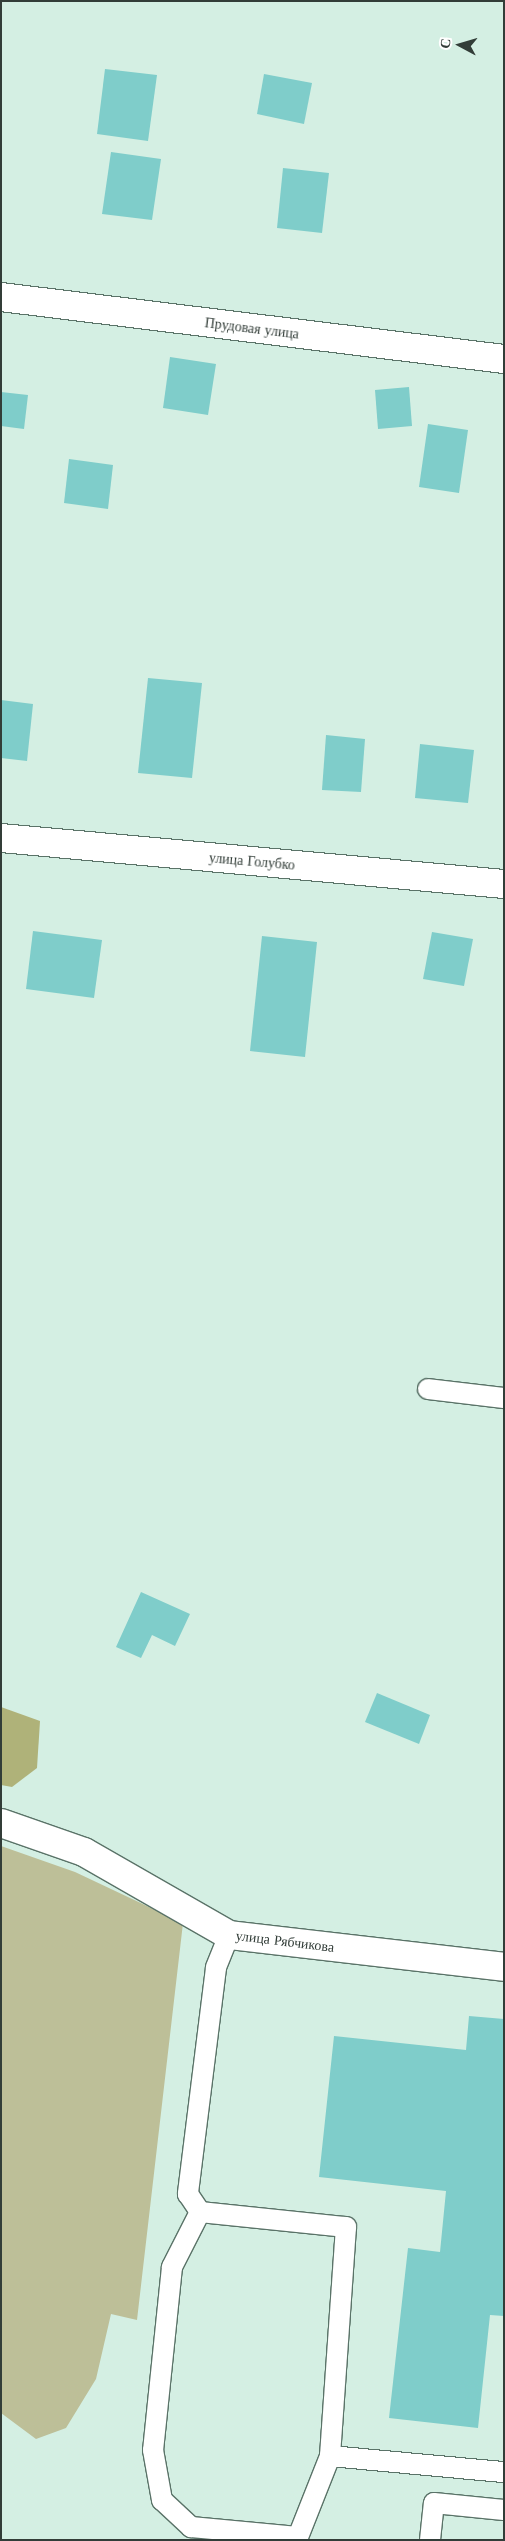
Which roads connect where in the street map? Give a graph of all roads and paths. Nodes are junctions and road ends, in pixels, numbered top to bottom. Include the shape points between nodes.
1 (1, 297) edge
2 (504, 359) edge
3 (1, 838) edge
4 (504, 884) edge
5 (428, 1389) dead end
6 (504, 1398) edge
7 (1, 1823) edge
8 (229, 1934) junction
9 (504, 1967) edge
10 (200, 2212) junction
11 (330, 2456) junction
12 (504, 2472) edge
13 (504, 2510) edge
14 (430, 2540) edge

1 - 2 street, Прудовая улица
3 - 4 street, улица Голубко
5 - 6 lane
7 - 8 street, улица Рябчикова via 84,1852
8 - 9 street, улица Рябчикова
8 - 10 lane via 216,1968 188,2194
10 - 11 lane via 346,2227
10 - 11 lane via 172,2267 153,2450 162,2500 191,2527 298,2537
11 - 12 lane
13 - 14 lane via 434,2503

